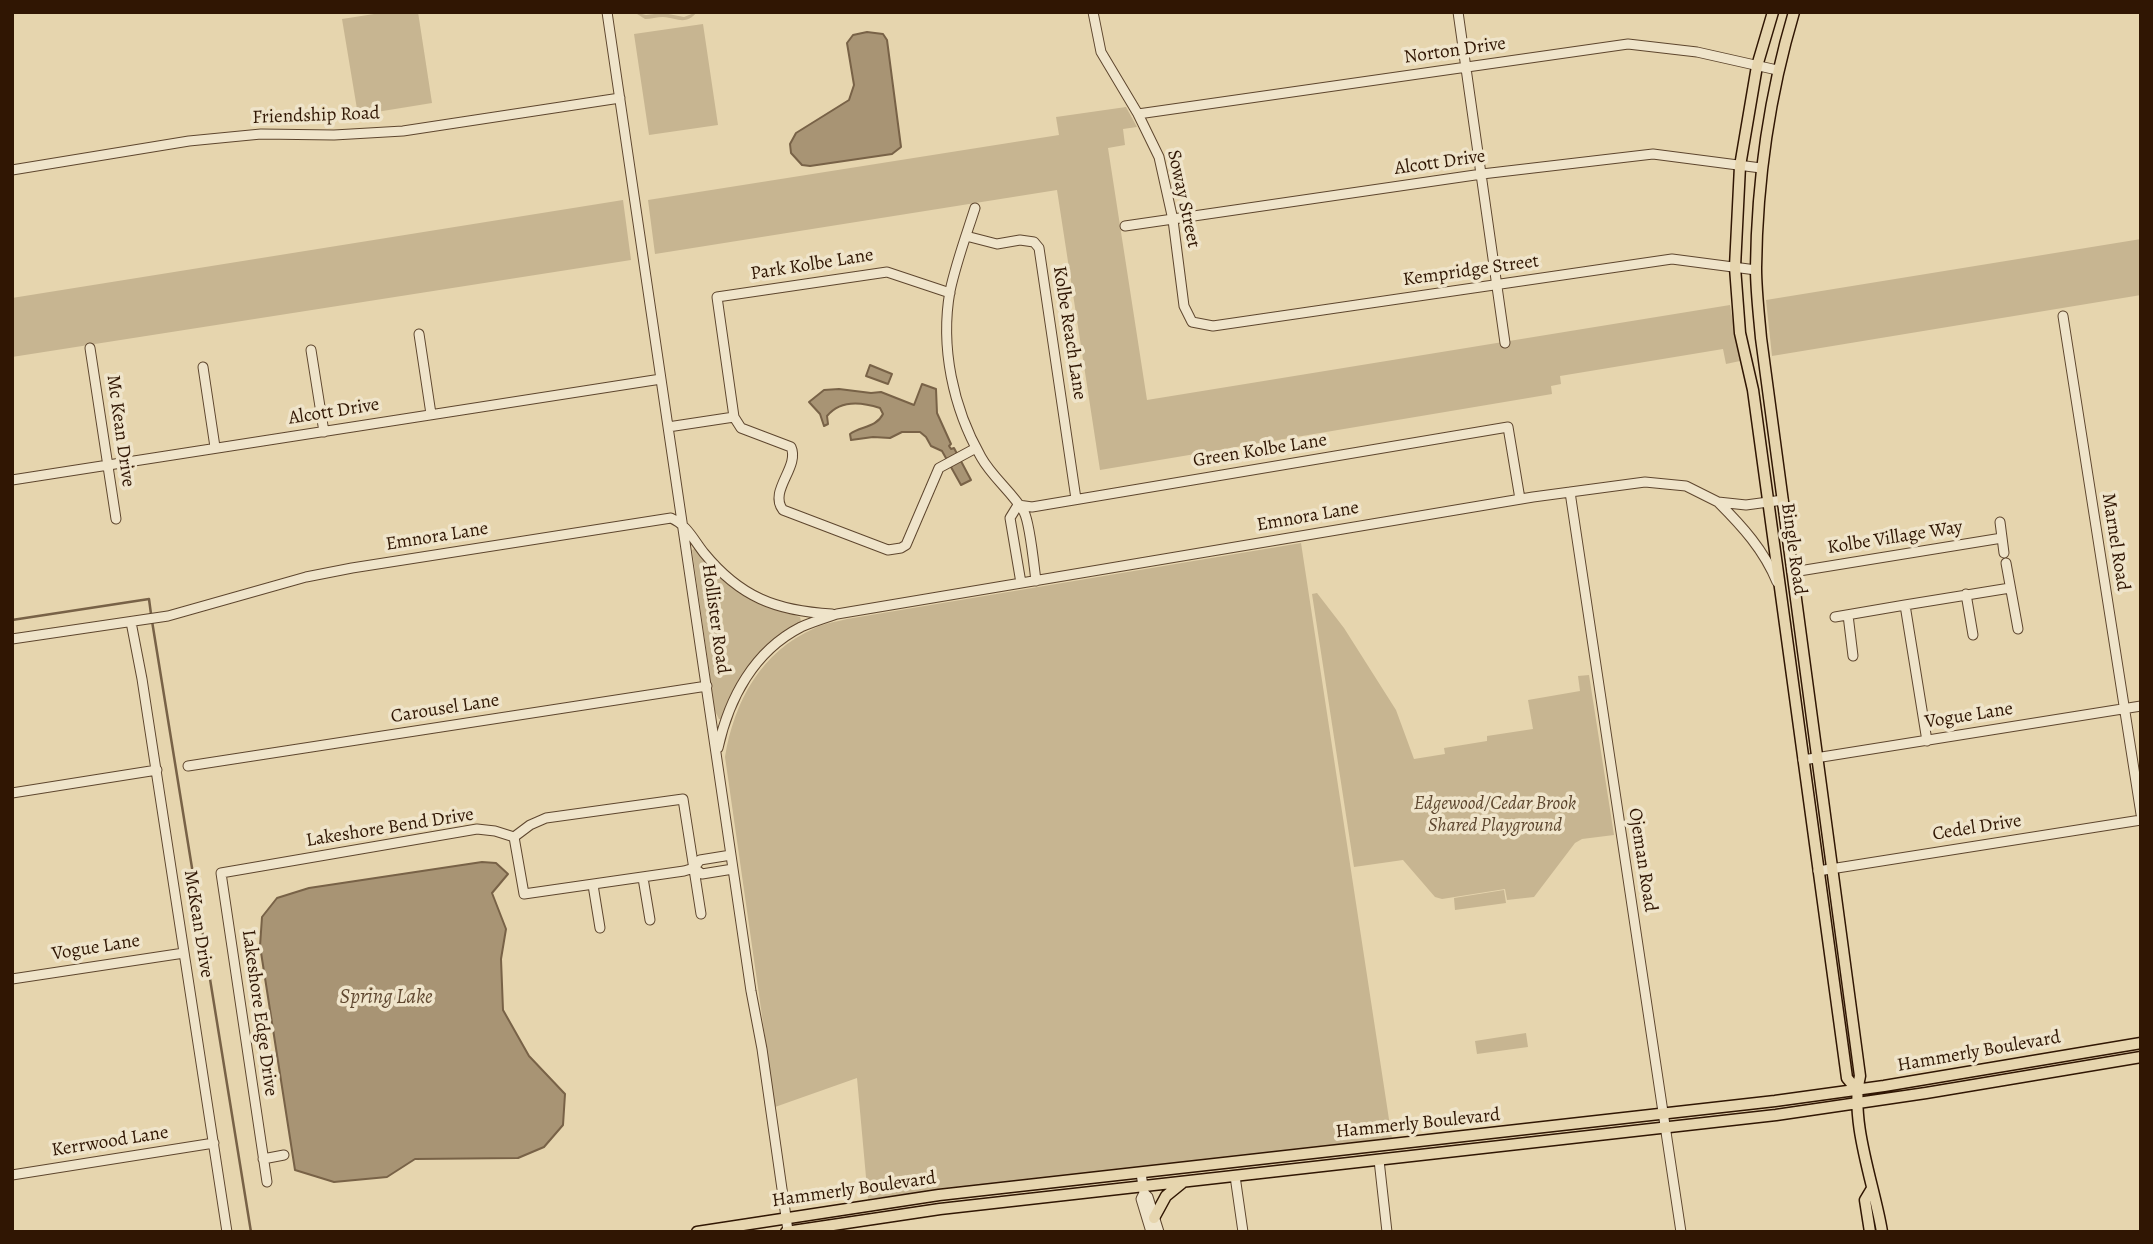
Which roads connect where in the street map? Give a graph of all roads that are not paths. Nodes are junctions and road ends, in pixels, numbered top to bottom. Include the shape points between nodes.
1 (607, 12) edge
2 (1093, 12) edge
3 (1458, 12) edge
4 (1773, 12) edge
5 (1794, 12) edge
6 (1757, 66) junction
7 (1466, 68) junction
8 (1777, 70) junction
9 (620, 98) junction
10 (1138, 114) junction
11 (1740, 166) junction
12 (1760, 168) junction
13 (12, 170) edge
14 (1482, 174) junction
15 (975, 208) dead end
16 (1173, 220) junction
17 (1125, 226) dead end
18 (966, 236) junction
19 (1735, 267) junction
20 (1756, 270) junction
21 (1496, 285) junction
22 (950, 293) junction
23 (2063, 316) dead end
24 (1192, 322) joint
25 (419, 334) dead end
26 (1505, 343) dead end
27 (90, 348) dead end
28 (311, 350) dead end
29 (203, 367) dead end
30 (661, 379) junction
31 (1768, 388) junction
32 (1754, 390) junction
33 (431, 414) junction
34 (734, 417) junction
35 (668, 427) junction
36 (324, 432) junction
37 (215, 447) junction
38 (976, 448) junction
39 (107, 465) junction
40 (12, 480) edge
41 (1570, 492) junction
42 (1076, 499) junction
43 (1520, 499) junction
44 (1783, 500) junction
45 (1718, 502) junction
46 (1769, 502) junction
47 (1017, 505) junction
48 (116, 519) dead end
49 (2000, 522) dead end
50 (683, 523) junction
51 (2002, 538) junction
52 (1793, 572) junction
53 (1036, 581) junction
54 (1021, 583) junction
55 (2010, 588) junction
56 (1966, 594) junction
57 (1782, 596) junction
58 (1905, 605) junction
59 (837, 614) junction
60 (1848, 615) junction
61 (1835, 617) dead end
62 (131, 622) junction
63 (2018, 629) dead end
64 (1973, 635) dead end
65 (12, 639) edge
66 (1803, 645) junction
67 (1789, 646) junction
68 (1853, 656) dead end
69 (707, 686) junction
70 (2141, 706) edge
71 (2123, 709) junction
72 (1927, 741) junction
73 (717, 753) junction
74 (1818, 759) junction
75 (1803, 760) junction
76 (188, 766) dead end
77 (157, 770) junction
78 (12, 793) edge
79 (2141, 814) edge
80 (2141, 820) edge
81 (514, 837) junction
82 (731, 855) junction
83 (694, 868) junction
84 (733, 869) junction
85 (1834, 869) junction
86 (1818, 871) junction
87 (221, 873) joint
88 (643, 878) junction
89 (593, 885) junction
90 (702, 914) dead end
91 (650, 920) dead end
92 (600, 928) dead end
93 (184, 953) junction
94 (1847, 969) junction
95 (1832, 972) junction
96 (12, 979) edge
97 (2141, 1043) edge
98 (2141, 1057) edge
99 (2028, 1062) junction
100 (2031, 1075) junction
101 (1857, 1090) junction
102 (1858, 1103) junction
103 (1664, 1114) junction
104 (1666, 1127) junction
105 (1490, 1134) junction
106 (214, 1143) junction
107 (1492, 1147) junction
108 (1325, 1152) junction
109 (284, 1155) dead end
110 (263, 1158) junction
111 (1378, 1160) junction
112 (1326, 1166) junction
113 (1141, 1173) junction
114 (12, 1174) edge
115 (1236, 1176) junction
116 (1185, 1181) junction
117 (267, 1182) dead end
118 (1143, 1190) junction
119 (1871, 1190) junction
120 (786, 1217) junction
121 (1154, 1218) junction
122 (227, 1232) edge
123 (697, 1232) edge
124 (787, 1232) edge
125 (1150, 1232) edge
126 (1159, 1232) edge
127 (1243, 1232) edge
128 (1387, 1232) edge
129 (1681, 1232) edge
130 (1870, 1232) edge
131 (1882, 1232) edge

1 - 9 street, Hollister Road
2 - 10 street, Soway Street via 1101,52
3 - 7 street
4 - 6 main road, Bingle Road
5 - 8 main road, Bingle Road
6 - 7 street, Norton Drive via 1697,52 1628,44
6 - 8 street, Norton Drive
6 - 11 main road, Bingle Road
7 - 10 street, Norton Drive
7 - 14 street
8 - 12 main road, Bingle Road
9 - 13 street, Friendship Road via 403,131 261,134 189,141
9 - 30 street, Hollister Road
10 - 16 street, Soway Street via 1159,157
11 - 12 street, Alcott Drive
11 - 14 street, Alcott Drive via 1653,154
11 - 19 main road, Bingle Road
12 - 20 main road, Bingle Road
14 - 16 street, Alcott Drive
14 - 21 street
15 - 18 street
16 - 17 street, Alcott Drive
16 - 24 street, Soway Street via 1184,306
18 - 22 street
18 - 42 street, Kolbe Reach Lane via 998,244 1034,242 1039,248
19 - 20 street, Kempridge Street
19 - 21 street, Kempridge Street via 1672,259
19 - 32 main road, Bingle Road via 1740,333
20 - 31 main road, Bingle Road
21 - 24 street, Kempridge Street via 1213,326
21 - 26 street
22 - 34 street, Park Kolbe Lane via 887,272 717,298
22 - 38 street via 947,346 951,378
23 - 71 street, Marnel Road
25 - 33 street
27 - 39 street, Mc Kean Drive
28 - 36 street
29 - 37 street
30 - 33 street, Alcott Drive
30 - 35 street, Hollister Road
31 - 32 main road
31 - 44 main road, Bingle Road
32 - 46 main road, Bingle Road
33 - 36 street, Alcott Drive
34 - 35 street
34 - 38 street via 741,428 794,452 779,496 783,510 888,550 906,545 939,468
35 - 50 street, Hollister Road
36 - 37 street, Alcott Drive
37 - 39 street, Alcott Drive
38 - 47 street
39 - 40 street, Alcott Drive
39 - 48 street, Mc Kean Drive
41 - 43 street, Emnora Lane
41 - 45 street, Emnora Lane via 1666,483 1686,486
41 - 103 street, Ojeman Road
42 - 43 street, Green Kolbe Lane via 1508,427
42 - 47 street, Green Kolbe Lane via 1032,508
43 - 53 street, Emnora Lane
44 - 46 street, Emnora Lane
44 - 52 main road, Bingle Road
45 - 46 street, Emnora Lane
45 - 57 street via 1765,558
46 - 57 main road, Bingle Road
47 - 53 street via 1025,514
47 - 54 street via 1010,518
49 - 51 street
50 - 59 street, Emnora Lane via 716,567 754,597 803,613
50 - 62 street, Emnora Lane via 671,518 352,568
50 - 69 street, Hollister Road
51 - 52 street, Kolbe Village Way
51 - 55 street
52 - 66 main road, Bingle Road
53 - 54 street, Emnora Lane
54 - 59 street, Emnora Lane
55 - 56 street
55 - 63 street
56 - 58 street
56 - 64 street
57 - 67 main road, Bingle Road
58 - 60 street
58 - 72 street
59 - 73 street, Emnora Lane via 803,626 761,657 733,699
60 - 61 street
60 - 68 street
62 - 65 street, Emnora Lane
62 - 77 street, McKean Drive
66 - 67 main road
66 - 74 main road, Bingle Road
67 - 75 main road, Bingle Road
69 - 73 street, Hollister Road
69 - 76 street, Carousel Lane
70 - 71 street, Vogue Lane
71 - 72 street, Vogue Lane
71 - 79 street, Marnel Road
72 - 74 street, Vogue Lane
73 - 82 street, Hollister Road
74 - 75 street, Vogue Lane
74 - 85 main road, Bingle Road
75 - 86 main road, Bingle Road
77 - 78 street
77 - 93 street, McKean Drive
80 - 85 street, Cedel Drive
81 - 83 street via 546,818 683,799
81 - 87 street, Lakeshore Bend Drive via 477,829
81 - 89 street via 524,894
82 - 83 street via 700,860
82 - 84 street, Hollister Road
83 - 84 street via 702,874
83 - 88 street
83 - 90 street
84 - 120 street, Hollister Road
85 - 86 street, Cedel Drive
85 - 94 main road, Bingle Road
86 - 95 main road, Bingle Road
87 - 110 street, Lakeshore Edge Drive
88 - 89 street
88 - 91 street
89 - 92 street
93 - 96 street, Vogue Lane
93 - 106 street, McKean Drive
94 - 95 main road
94 - 101 main road, Bingle Road via 1860,1076
95 - 101 main road, Bingle Road via 1847,1078
97 - 99 main road, Hammerly Boulevard
98 - 100 main road, Hammerly Boulevard
99 - 100 main road
99 - 101 main road, Hammerly Boulevard
100 - 102 main road, Hammerly Boulevard
101 - 102 main road, Bingle Road
101 - 103 main road, Hammerly Boulevard
102 - 104 main road, Hammerly Boulevard
102 - 119 main road, Bingle Road
103 - 104 street, Ojeman Road
103 - 105 main road, Hammerly Boulevard
104 - 107 main road, Hammerly Boulevard
104 - 129 street, Ojeman Road
105 - 107 main road
105 - 108 main road, Hammerly Boulevard
106 - 114 street, Kerrwood Lane
106 - 122 street, McKean Drive
107 - 111 main road, Hammerly Boulevard
108 - 112 main road
108 - 113 main road, Hammerly Boulevard
109 - 110 street
110 - 117 street, Lakeshore Edge Drive
111 - 112 main road, Hammerly Boulevard
111 - 128 street
112 - 115 main road, Hammerly Boulevard
113 - 118 street
113 - 120 main road, Hammerly Boulevard
115 - 116 main road, Hammerly Boulevard
115 - 127 street
116 - 118 main road, Hammerly Boulevard
116 - 121 main road via 1166,1196
118 - 121 street
118 - 124 main road, Hammerly Boulevard via 905,1213
118 - 125 street
119 - 130 main road, Bingle Road via 1865,1200
119 - 131 main road, Bingle Road via 1877,1198
120 - 123 main road, Hammerly Boulevard
120 - 124 street, Hollister Road
121 - 126 street

